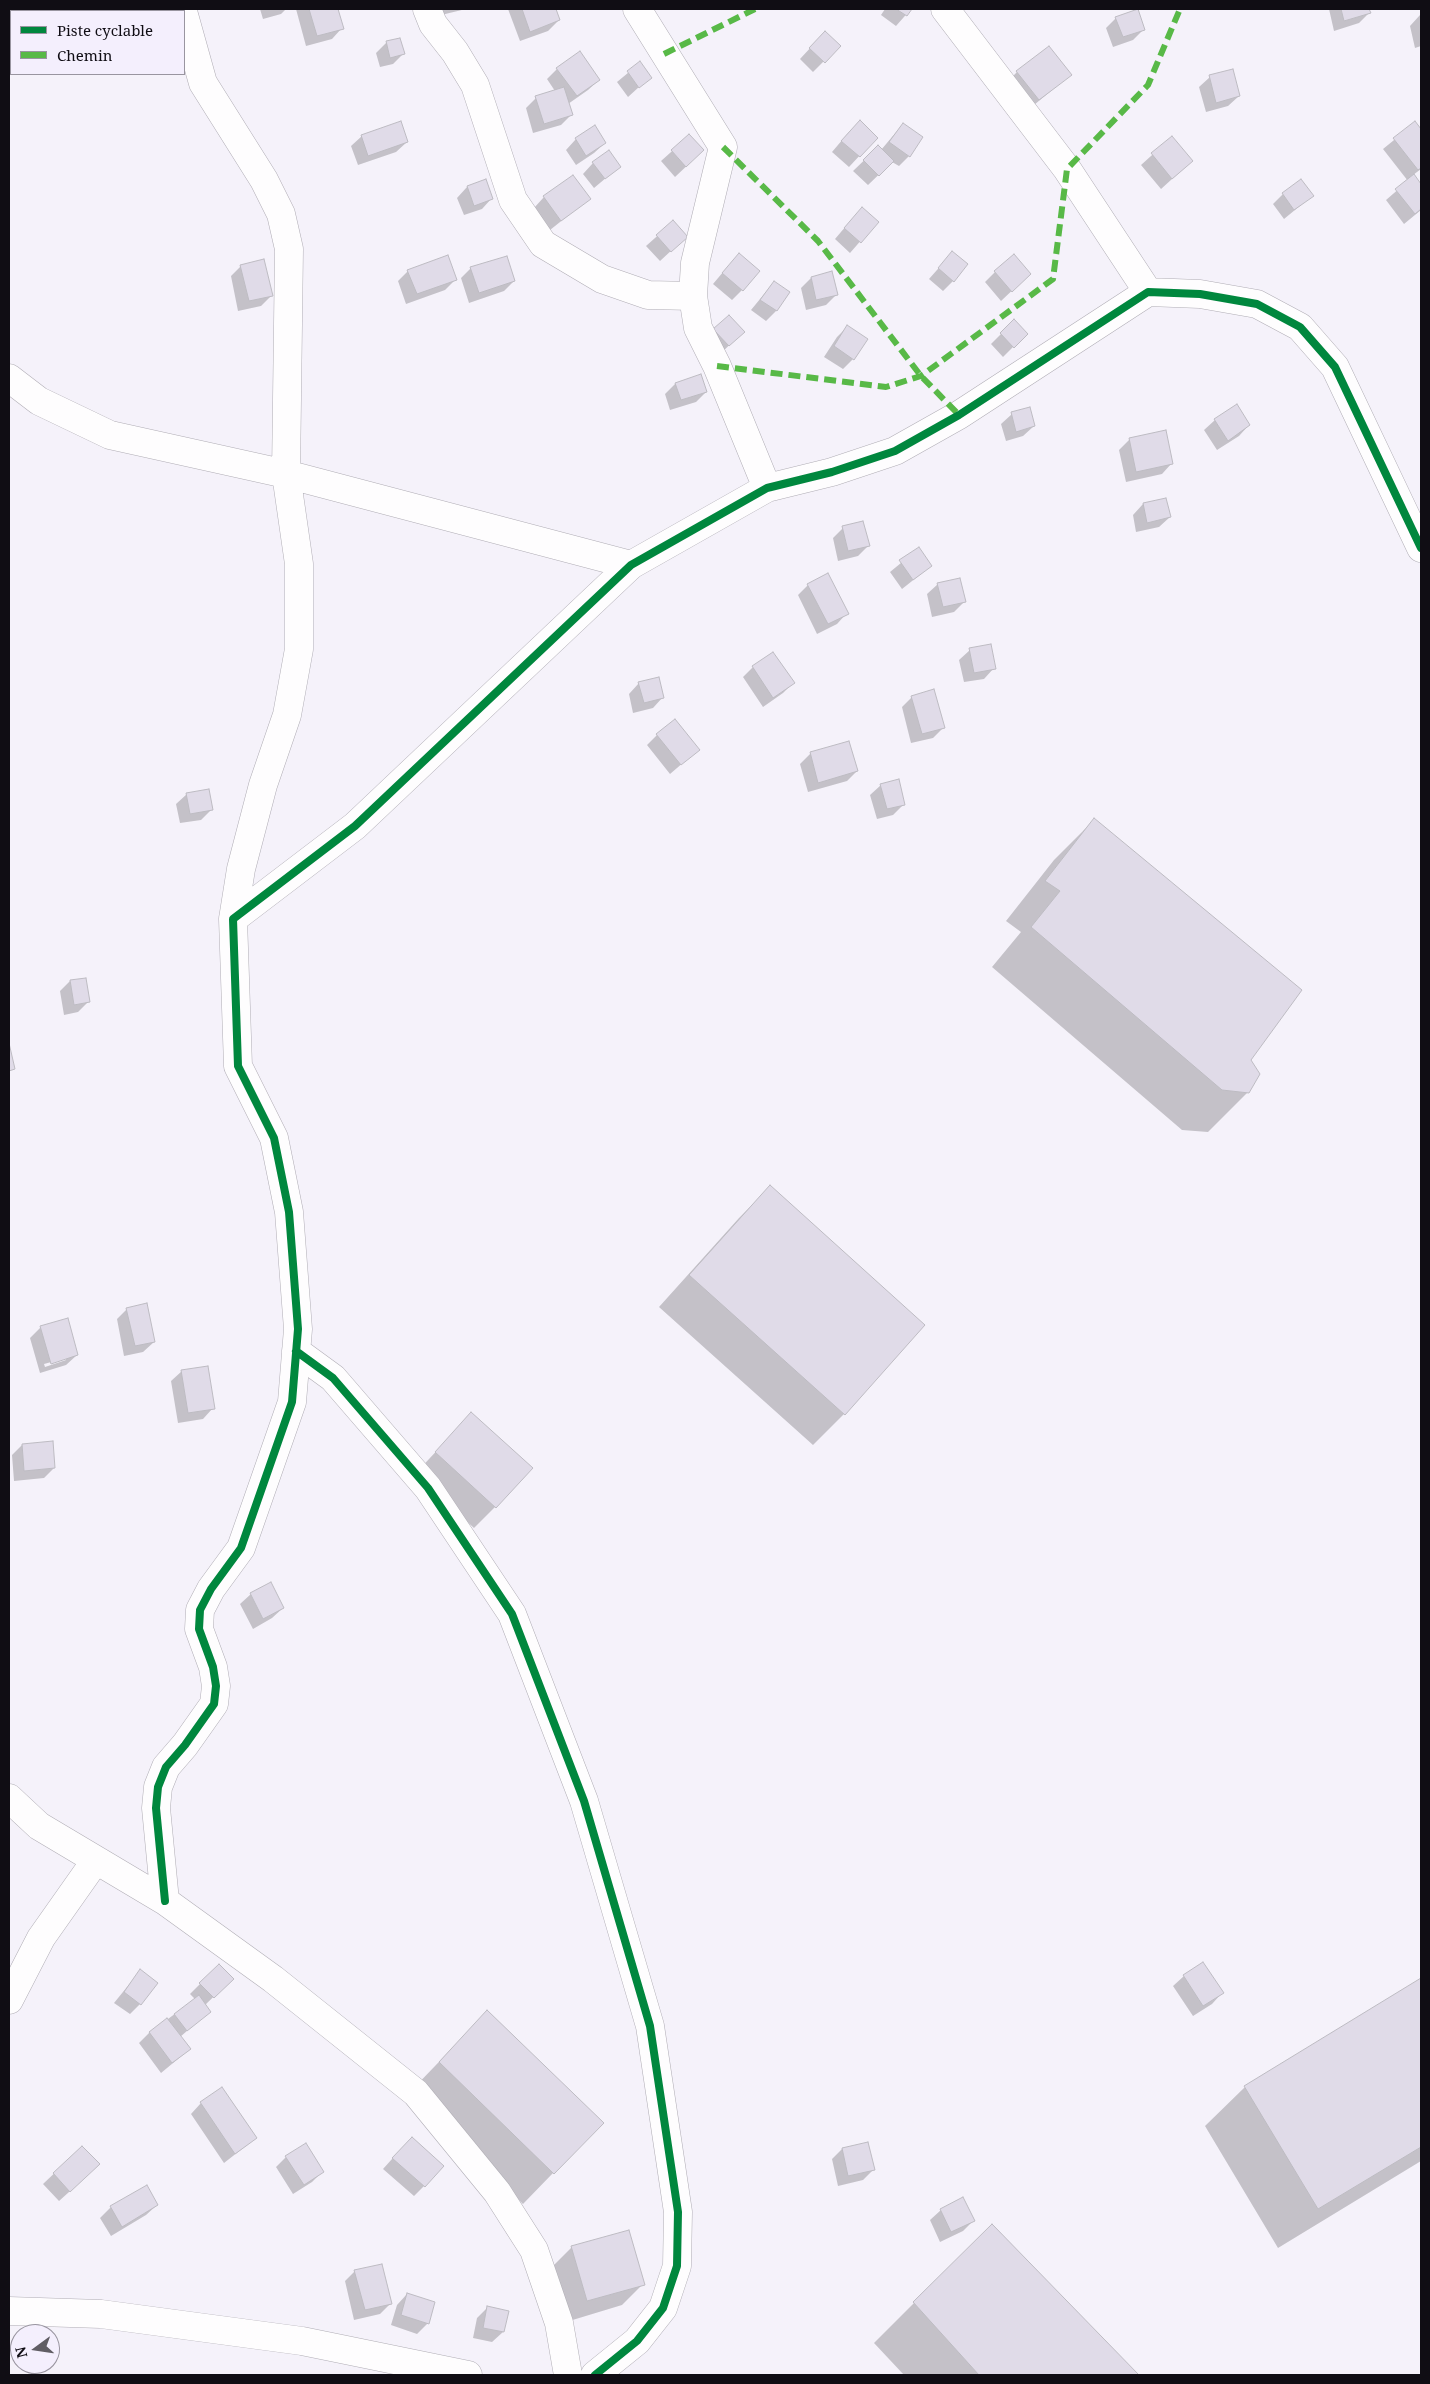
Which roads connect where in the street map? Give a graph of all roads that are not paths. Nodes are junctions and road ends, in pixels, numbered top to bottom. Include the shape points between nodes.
1 (428, 9) edge
2 (637, 9) edge
3 (945, 9) edge
4 (185, 19) edge
5 (1148, 292) junction
6 (693, 296) junction
7 (9, 378) edge
8 (286, 474) junction
9 (767, 488) junction
10 (1421, 548) edge
11 (632, 565) junction
12 (232, 920) junction
13 (296, 1351) junction
14 (9, 1798) edge
15 (96, 1860) junction
16 (165, 1902) junction
17 (9, 2000) edge
18 (9, 2311) edge
19 (468, 2375) edge
20 (568, 2375) edge
21 (595, 2375) edge

1 - 6 street via 434,24 476,85 513,200 543,244 602,278 648,296
2 - 6 street via 723,147 694,263
3 - 5 street via 1067,169
4 - 8 street via 203,83 264,180 281,214 289,249
5 - 9 street via 959,415 895,451 832,472
5 - 10 street via 1200,294 1257,304 1300,327 1335,366
6 - 9 street via 698,328
7 - 8 street via 39,401 110,435
8 - 11 street
8 - 12 street via 300,564 299,649 287,715 263,785 241,868
9 - 11 street
11 - 12 street via 355,826
12 - 13 street via 238,1066 274,1138 287,1203 298,1329
13 - 16 street via 292,1402 241,1548 200,1610 199,1629 213,1667 216,1686 214,1704 166,1766 158,1787 156,1808
13 - 21 street via 333,1378 428,1488 512,1614 584,1801 650,2026 678,2212 677,2266 663,2308 637,2341
14 - 15 street via 39,1826
15 - 16 street
15 - 17 street via 40,1938
16 - 20 street via 273,1979 416,2094 497,2192 534,2250 559,2323
18 - 19 street via 101,2314 292,2340

